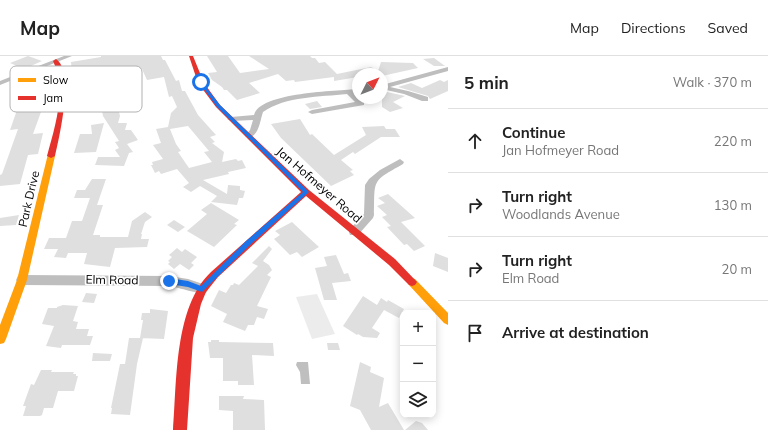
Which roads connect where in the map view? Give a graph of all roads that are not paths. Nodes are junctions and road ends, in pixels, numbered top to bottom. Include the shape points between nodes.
1 (69, 56) edge
2 (191, 56) edge
3 (56, 61) junction
4 (43, 66) edge
5 (59, 66) edge
6 (448, 69) edge
7 (438, 71) junction
8 (448, 75) edge
9 (10, 79) edge
10 (0, 83) edge
11 (388, 86) edge
12 (388, 88) edge
13 (349, 92) junction
14 (352, 92) edge
15 (425, 99) dead end
16 (60, 112) edge
17 (312, 112) dead end
18 (257, 118) junction
19 (231, 119) junction
20 (249, 136) junction
21 (400, 162) dead end
22 (306, 192) junction
23 (354, 232) junction
24 (22, 280) junction
25 (202, 289) junction
26 (448, 320) edge
27 (0, 339) edge
28 (180, 430) edge

1 - 3 street
2 - 19 street, Jan Hofmeyer Road via 205,90
3 - 4 street
3 - 5 street, Park Drive
6 - 7 street
7 - 8 street
7 - 11 street
9 - 10 street
12 - 15 street
13 - 14 street
13 - 17 street via 361,103
13 - 18 street via 279,101 259,111
16 - 24 street, Park Drive
18 - 19 street
18 - 20 street via 254,130
19 - 20 street, Jan Hofmeyer Road
20 - 22 street, Jan Hofmeyer Road
21 - 23 street via 372,181 369,215
22 - 23 street, Jan Hofmeyer Road
22 - 25 street via 248,243
23 - 26 street, Jan Hofmeyer Road via 398,267
24 - 25 street, Elm Road via 169,281
24 - 27 street, Park Drive
25 - 28 street via 197,299 188,340

